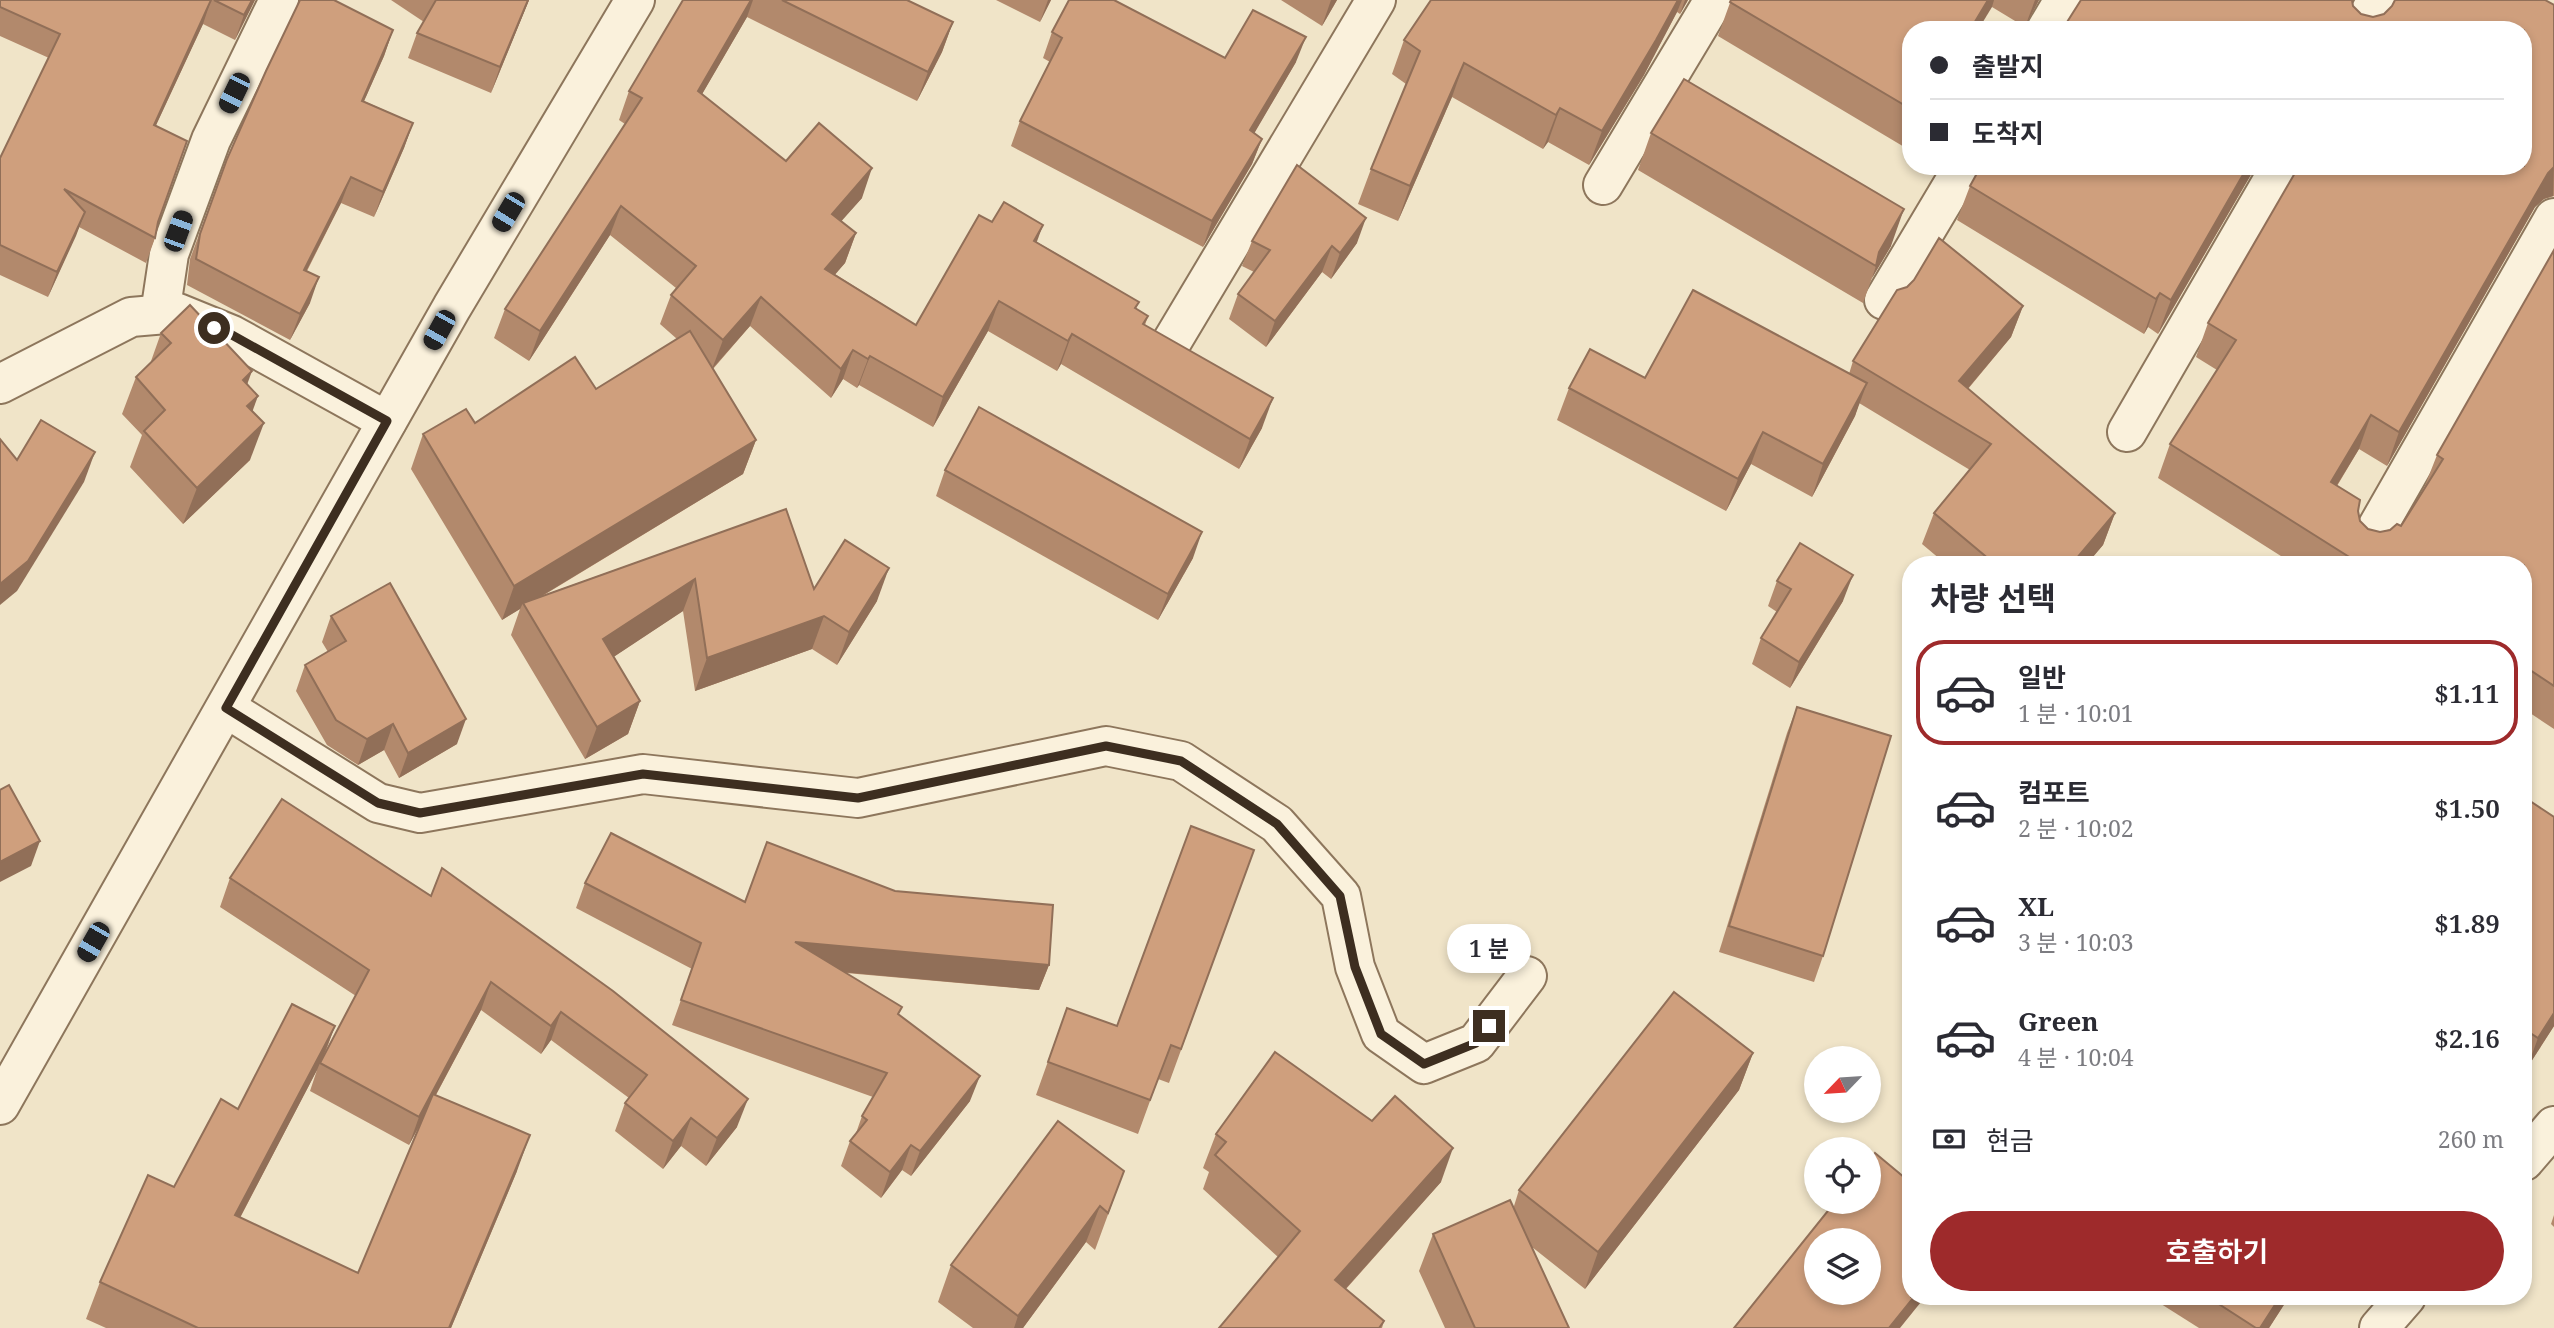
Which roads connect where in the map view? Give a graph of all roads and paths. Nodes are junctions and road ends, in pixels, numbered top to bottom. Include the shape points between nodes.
1 (279, 0) edge
2 (635, 0) edge
3 (1376, 0) edge
4 (1714, 0) edge
5 (2064, 0) edge
6 (2377, 0) edge
7 (2051, 21) edge
8 (2365, 21) edge
9 (1960, 175) edge
10 (2276, 175) edge
11 (1603, 185) dead end
12 (2554, 218) edge
13 (1884, 300) dead end
14 (160, 314) junction
15 (1168, 348) edge
16 (0, 384) edge
17 (387, 421) junction
18 (2127, 432) dead end
19 (2367, 545) edge
20 (226, 708) junction
21 (1527, 976) dead end
22 (0, 1105) edge
23 (2554, 1126) edge
24 (2532, 1152) edge
25 (2399, 1305) edge
26 (2379, 1328) edge

1 - 14 street via 211,140 169,254
2 - 17 street
3 - 15 street
4 - 11 street
5 - 7 street
6 - 8 street
9 - 13 street
10 - 18 street
12 - 19 street
14 - 16 street via 131,317
14 - 17 street via 178,313 232,335
17 - 20 street
20 - 21 street via 378,803 420,813 643,774 858,798 1106,746 1181,761 1277,824 1340,896 1355,967 1381,1034 1424,1064 1476,1043
20 - 22 street
23 - 24 street
25 - 26 street

